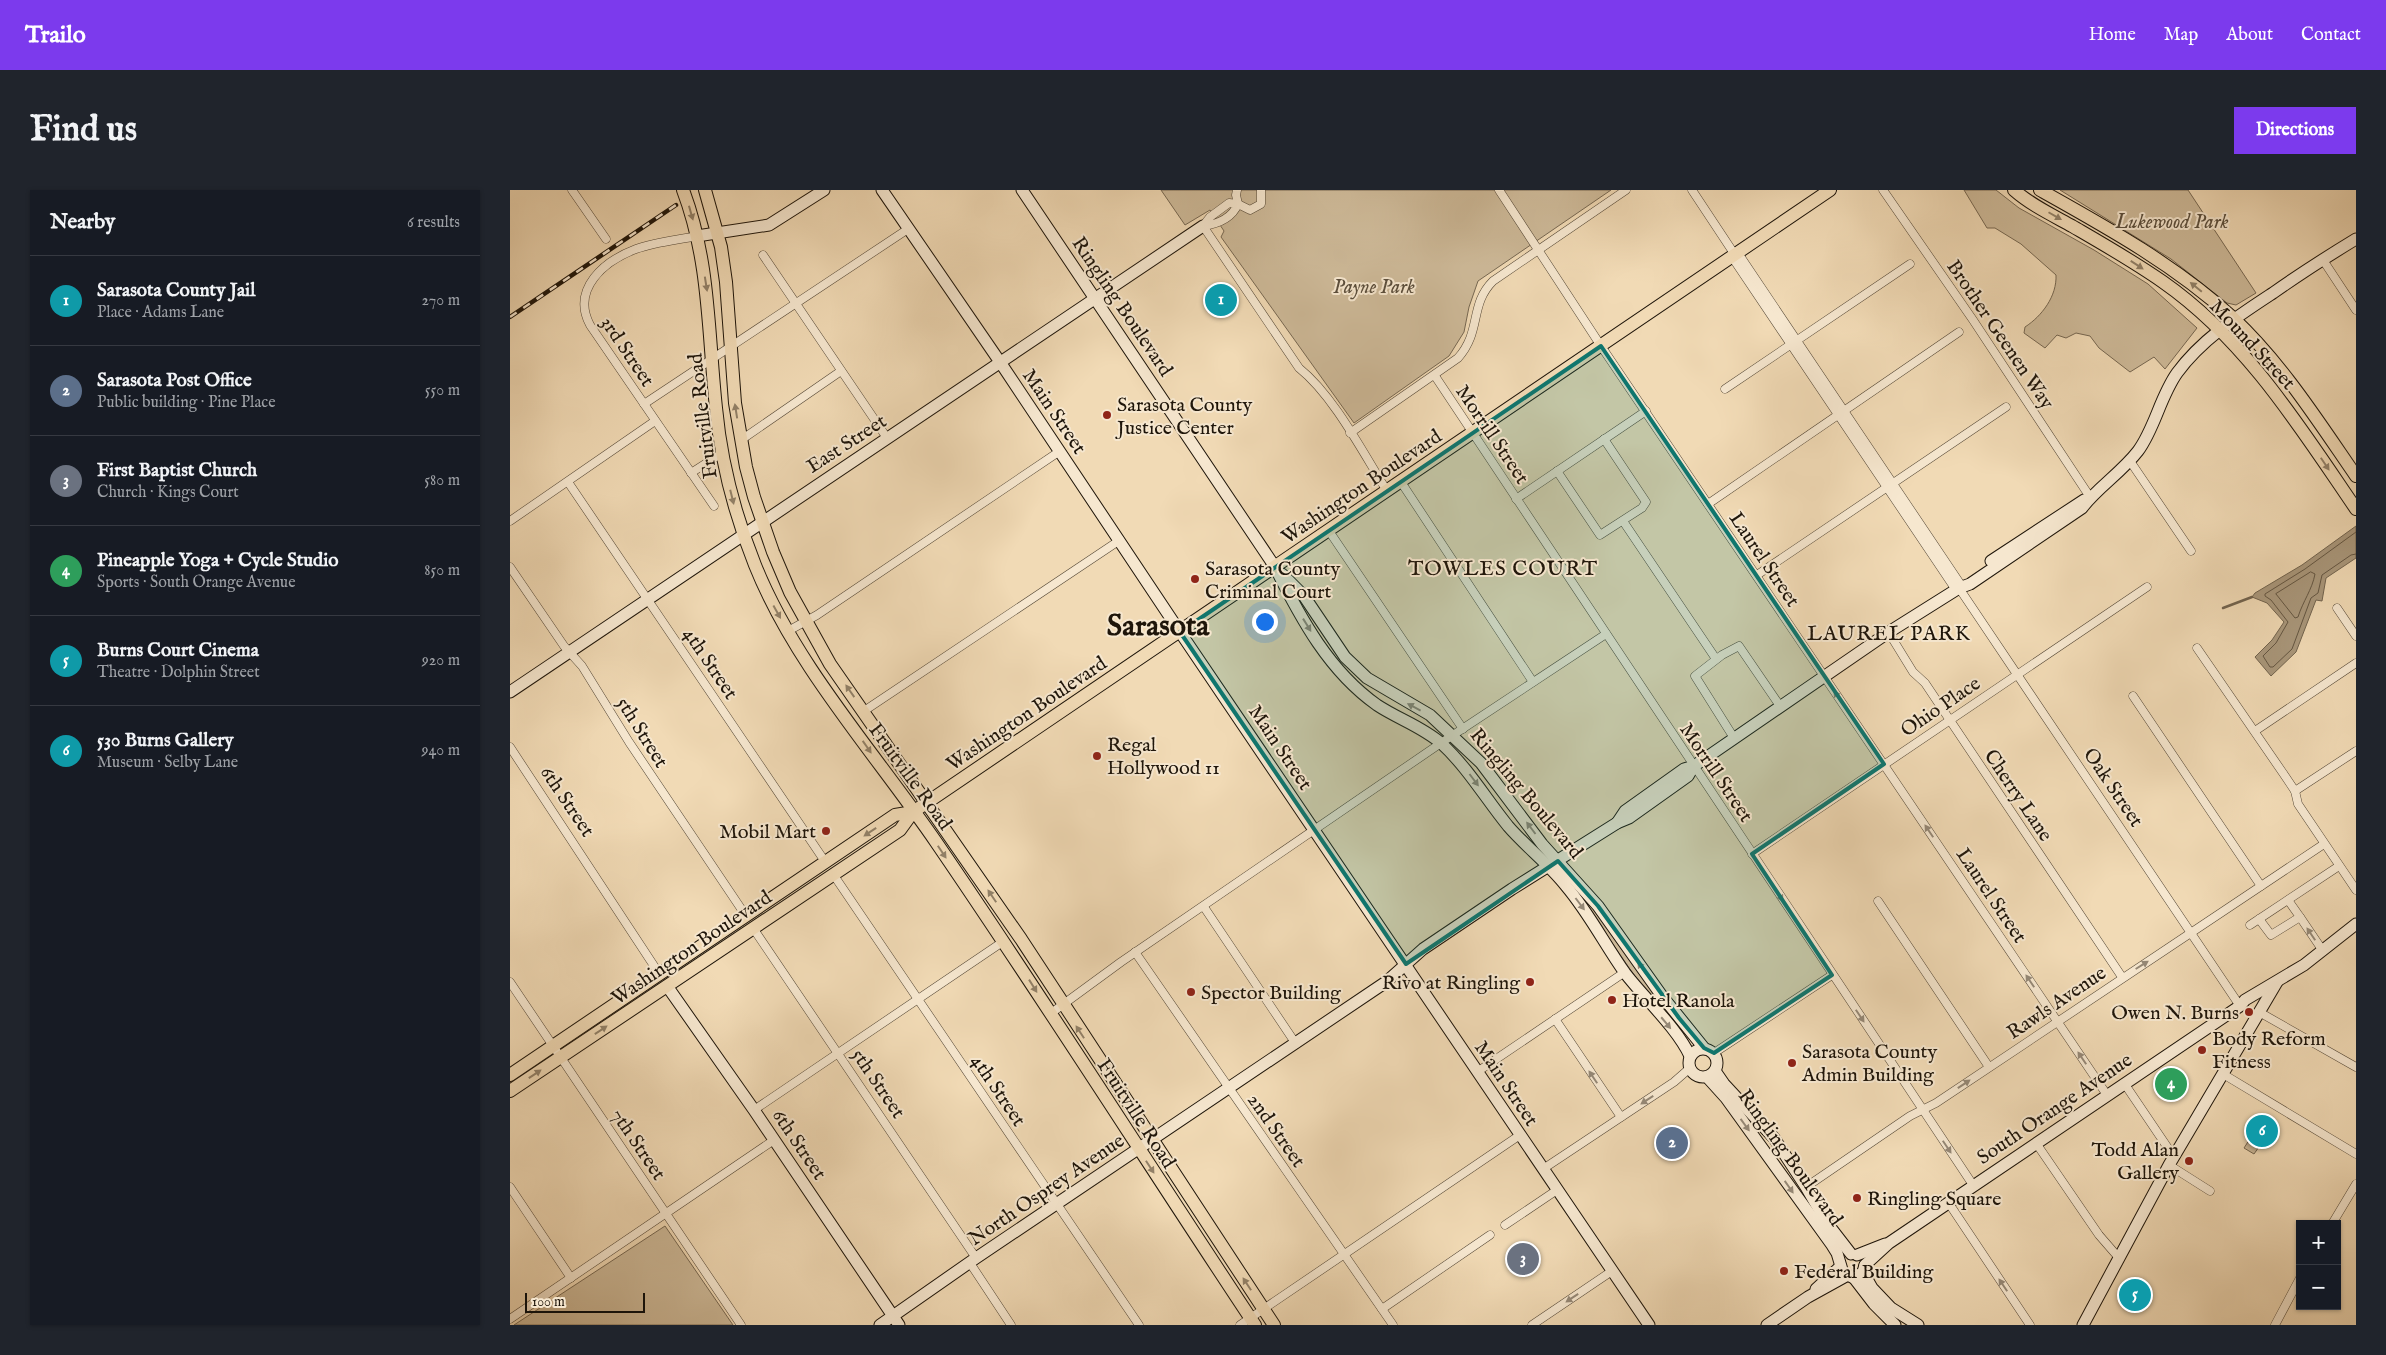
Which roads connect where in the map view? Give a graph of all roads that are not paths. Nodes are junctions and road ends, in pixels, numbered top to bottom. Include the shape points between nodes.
1 (572, 190) edge
2 (683, 190) edge
3 (705, 190) edge
4 (824, 190) edge
5 (882, 190) edge
6 (1022, 190) edge
7 (1237, 190) edge
8 (1261, 190) edge
9 (1499, 190) edge
10 (1626, 190) edge
11 (1692, 190) edge
12 (1830, 190) edge
13 (1883, 190) edge
14 (2014, 190) edge
15 (2040, 190) edge
16 (1238, 204) junction
17 (1203, 226) junction
18 (908, 229) junction
19 (717, 233) junction
20 (697, 236) junction
21 (606, 239) dead end
22 (2356, 239) edge
23 (1538, 250) junction
24 (763, 255) dead end
25 (1735, 255) junction
26 (2323, 260) junction
27 (1910, 264) dead end
28 (1095, 298) junction
29 (795, 302) junction
30 (2356, 310) edge
31 (2233, 319) junction
32 (2220, 329) junction
33 (1959, 332) dead end
34 (1793, 342) junction
35 (731, 346) junction
36 (1601, 346) junction
37 (712, 358) junction
38 (1000, 362) junction
39 (841, 371) junction
40 (1434, 376) junction
41 (1725, 389) dead end
42 (644, 404) junction
43 (2006, 407) dead end
44 (2288, 410) junction
45 (1646, 411) junction
46 (1841, 413) junction
47 (2318, 421) junction
48 (655, 422) junction
49 (1350, 432) junction
50 (1473, 433) junction
51 (887, 438) junction
52 (1604, 439) junction
53 (741, 440) junction
54 (2310, 441) junction
55 (2337, 449) junction
56 (1060, 451) junction
57 (722, 453) junction
58 (2130, 461) junction
59 (1557, 471) junction
60 (691, 473) junction
61 (2356, 476) edge
62 (568, 482) junction
63 (1401, 482) junction
64 (1890, 485) junction
65 (1387, 492) junction
66 (2090, 497) junction
67 (1516, 499) junction
68 (1708, 504) junction
69 (714, 506) dead end
70 (2356, 509) edge
71 (510, 521) edge
72 (1623, 522) junction
73 (762, 523) junction
74 (1329, 531) junction
75 (744, 535) junction
76 (1120, 540) junction
77 (2191, 551) dead end
78 (510, 567) edge
79 (1275, 567) junction
80 (1757, 575) junction
81 (2147, 587) dead end
82 (1958, 588) junction
83 (648, 599) junction
84 (2337, 608) dead end
85 (806, 621) junction
86 (788, 631) junction
87 (1180, 632) junction
88 (1889, 633) junction
89 (1606, 634) junction
90 (2356, 636) edge
91 (2197, 648) dead end
92 (570, 651) junction
93 (1716, 659) junction
94 (2356, 663) edge
95 (2018, 674) junction
96 (1825, 676) junction
97 (1534, 682) junction
98 (510, 692) edge
99 (2133, 696) dead end
100 (1780, 706) junction
101 (864, 712) junction
102 (1949, 720) junction
103 (2255, 731) junction
104 (1458, 732) junction
105 (1734, 738) junction
106 (1441, 743) junction
107 (510, 747) edge
108 (2356, 751) edge
109 (1884, 764) junction
110 (1694, 766) junction
111 (2295, 791) junction
112 (928, 803) junction
113 (913, 812) junction
114 (1315, 831) junction
115 (2324, 844) junction
116 (1752, 854) junction
117 (1558, 861) junction
118 (2339, 866) junction
119 (829, 868) junction
120 (1548, 868) junction
121 (2261, 886) junction
122 (2356, 890) edge
123 (2288, 900) junction
124 (1878, 901) dead end
125 (1204, 907) junction
126 (746, 916) junction
127 (2300, 916) junction
128 (2259, 919) junction
129 (2356, 924) edge
130 (2250, 925) dead end
131 (753, 928) junction
132 (2192, 933) junction
133 (1004, 942) junction
134 (2323, 951) junction
135 (1135, 952) junction
136 (1406, 964) junction
137 (1625, 972) junction
138 (685, 974) junction
139 (660, 975) junction
140 (1832, 975) junction
141 (2122, 977) junction
142 (510, 982) edge
143 (2276, 985) junction
144 (667, 986) junction
145 (918, 1000) junction
146 (1062, 1004) junction
147 (2240, 1006) junction
148 (2259, 1012) junction
149 (1050, 1014) junction
150 (1555, 1019) junction
151 (2057, 1021) junction
152 (1296, 1044) junction
153 (553, 1046) junction
154 (1709, 1051) junction
155 (839, 1053) junction
156 (561, 1057) junction
157 (1690, 1062) junction
158 (1989, 1067) junction
159 (2356, 1067) edge
160 (1477, 1072) junction
161 (1711, 1074) junction
162 (2223, 1074) junction
163 (510, 1075) edge
164 (2124, 1083) junction
165 (1229, 1089) junction
166 (510, 1091) edge
167 (2106, 1095) junction
168 (1922, 1109) junction
169 (754, 1110) junction
170 (1620, 1117) junction
171 (1520, 1135) junction
172 (774, 1140) junction
173 (1152, 1140) junction
174 (2036, 1143) junction
175 (1139, 1149) junction
176 (2356, 1154) edge
177 (2171, 1161) junction
178 (1544, 1169) junction
179 (2356, 1184) edge
180 (1973, 1185) junction
181 (510, 1186) edge
182 (1806, 1187) junction
183 (1557, 1190) junction
184 (2210, 1191) dead end
185 (1948, 1202) junction
186 (1056, 1203) junction
187 (666, 1214) junction
188 (2334, 1220) edge
189 (1505, 1225) dead end
190 (1490, 1235) dead end
191 (1889, 1243) junction
192 (1344, 1254) junction
193 (1854, 1255) junction
194 (2119, 1258) junction
195 (973, 1260) junction
196 (1852, 1270) junction
197 (1612, 1271) junction
198 (571, 1278) junction
199 (2296, 1286) edge
200 (1263, 1309) junction
201 (1382, 1309) junction
202 (510, 1319) edge
203 (896, 1321) edge
204 (1248, 1323) edge
205 (1771, 1324) edge
206 (741, 1325) edge
207 (880, 1325) edge
208 (1011, 1325) edge
209 (1139, 1325) edge
210 (1274, 1325) edge
211 (1393, 1325) edge
212 (1532, 1325) edge
213 (1648, 1325) edge
214 (1896, 1325) edge
215 (1918, 1325) edge
216 (2030, 1325) edge
217 (2083, 1325) edge
218 (2275, 1325) edge

1 - 21 street
2 -> 20 main road, Fruitville Road
3 - 19 main road, Fruitville Road
4 - 19 street via 769,225
5 - 18 street, Main Street
6 - 28 street, Ringling Boulevard
7 - 16 street
8 - 16 street, East Street via 1261,204 1254,209 1245,209
9 - 23 street, Laurel Street
10 - 23 street
11 - 25 street
12 - 25 main road, Washington Boulevard
13 - 66 street, Brother Geenen Way
14 -> 32 main road, Mound Street via 2164,283
31 -> 15 main road, Mound Street via 2165,263
16 - 17 street, East Street via 1229,203
17 - 28 street, East Street
17 - 49 street via 1299,368 1316,384
18 - 29 street
18 - 38 street, Main Street
19 - 20 street
19 - 35 main road, Fruitville Road via 726,282
20 -> 37 main road, Fruitville Road via 707,293
20 - 42 street, 3rd Street via 628,252 598,272 586,291 584,308 587,318
22 - 26 street, North Osprey Avenue
23 - 36 street, Laurel Street
23 - 40 street via 1484,290 1467,348
24 - 29 street
25 - 34 street, Oak Street
25 - 36 main road, Washington Boulevard
26 - 30 street
26 - 31 street, North Osprey Avenue
27 - 34 street
28 - 38 street, East Street
28 - 79 street, Ringling Boulevard
29 - 35 street
29 - 39 street
31 - 32 street, North Osprey Avenue
31 - 47 main road, Mound Street via 2277,366
32 - 44 main road, Mound Street
32 - 58 street, North Osprey Avenue via 2176,375 2148,434
33 - 46 street
34 - 41 street
34 - 46 street, Oak Street
35 - 37 street
53 -> 35 main road, Fruitville Road
36 - 45 street, Laurel Street
36 - 50 main road, Washington Boulevard
37 - 42 street
37 - 57 main road, Fruitville Road
38 - 51 street, East Street
38 - 56 street, Main Street
39 - 51 street
39 - 53 street
40 - 49 street
40 - 50 street, Morrill Street
42 - 48 street, 3rd Street
43 - 64 street
44 - 47 main road
44 - 54 main road, Mound Street
45 - 52 street
45 - 68 street, Laurel Street
46 - 64 street, Oak Street
46 - 68 street
47 - 55 main road, Mound Street
48 - 60 street, 3rd Street
48 - 62 street
49 - 65 street
50 - 63 main road, Washington Boulevard
50 - 67 street, Morrill Street
51 - 73 street, East Street
52 - 59 street
52 - 72 street via 1646,502
53 - 73 main road, Fruitville Road
54 - 55 main road via 2321,440
54 -> 70 main road, Mound Street
55 - 61 main road, Mound Street
56 - 76 street, Main Street
56 - 85 street
57 - 60 street
57 -> 75 main road, Fruitville Road via 734,508
58 - 66 street, North Osprey Avenue
58 - 77 street
59 - 67 street
59 - 72 street via 1598,534 1604,534
60 - 69 street, 3rd Street
62 - 71 street
62 - 83 street, 4th Street
63 - 65 main road, Washington Boulevard
63 - 97 street
64 - 80 street
64 - 82 street, Oak Street
65 - 74 main road, Washington Boulevard
66 - 82 street, North Osprey Avenue via 2082,508 2040,538 1970,584
67 - 89 street, Morrill Street
68 - 80 street, Laurel Street
72 - 93 street
73 - 75 street, East Street
73 - 85 main road, Fruitville Road via 779,568
74 - 79 main road, Washington Boulevard
74 - 104 street
75 - 83 street, East Street
75 -> 86 main road, Fruitville Road via 760,578
76 - 87 street, Main Street
76 - 101 street
78 - 92 street, 5th Street
79 - 87 main road, Washington Boulevard
104 -> 79 street, Ringling Boulevard via 1367,678 1345,657 1304,596
79 -> 106 street, Ringling Boulevard via 1295,606 1336,669 1379,706
80 - 96 street, Laurel Street
81 - 95 street, Ohio Place
82 - 88 street, North Osprey Avenue
82 - 95 street, Oak Street
83 - 92 street, East Street
83 - 119 street, 4th Street
84 - 90 street
85 - 86 street
101 -> 85 main road, Fruitville Road via 830,664
86 -> 113 main road, Fruitville Road
87 - 112 main road, Washington Boulevard
87 - 114 street, Main Street
88 - 96 street, North Osprey Avenue
88 - 102 street, Cherry Lane
89 - 97 street
89 - 110 street, Morrill Street
91 - 103 street
92 - 98 street, East Street
92 - 126 street, 5th Street
93 - 100 street via 1739,646
93 - 105 street via 1695,676
94 - 103 street
95 - 102 street, Ohio Place
95 - 132 street, Oak Street
96 - 100 street, North Osprey Avenue
109 -> 96 street, Laurel Street
97 - 104 street
99 - 121 street
100 - 105 street, North Osprey Avenue
101 - 112 main road, Fruitville Road
102 - 109 street, Ohio Place
102 - 141 street, Cherry Lane
103 - 111 street
104 - 106 street
117 -> 104 street, Ringling Boulevard
105 - 110 street, North Osprey Avenue
106 - 114 street
106 -> 120 street, Ringling Boulevard
107 - 139 street, 6th Street
108 - 111 street
109 - 116 street, Ohio Place
151 -> 109 street, Laurel Street
110 - 116 street, Morrill Street
110 - 117 street, North Osprey Avenue via 1684,769 1625,811 1617,823
111 - 115 street via 2298,804
112 - 113 main road, Washington Boulevard
146 -> 112 main road, Fruitville Road
113 - 119 main road, Washington Boulevard via 900,830
113 -> 133 main road, Fruitville Road
114 - 125 street
114 - 136 street, Main Street
115 - 118 street
115 - 121 street, Rawls Avenue
116 -> 140 street, Morrill Street
117 - 120 street, North Osprey Avenue
154 -> 117 street, Ringling Boulevard via 1662,996 1598,906
118 - 122 street
118 - 123 street
119 - 126 main road, Washington Boulevard
119 - 131 main road, Washington Boulevard
119 - 145 street, 4th Street
120 - 136 street, North Osprey Avenue via 1504,894
120 -> 137 street, Ringling Boulevard via 1586,912
121 - 132 street, Rawls Avenue
123 - 127 street
123 - 128 street
124 - 158 street
125 - 135 street
125 - 152 street
126 - 138 main road via 742,928 691,963
126 - 139 main road, Washington Boulevard
127 - 128 street via 2271,936
134 -> 127 street
128 - 130 street
129 - 134 street, South Orange Avenue
131 - 138 main road, Washington Boulevard
131 - 155 street, 5th Street
141 -> 132 street, Rawls Avenue
132 - 147 street, Oak Street
133 - 145 street
133 -> 149 main road, Fruitville Road
134 - 143 street, South Orange Avenue
135 - 146 street
135 - 165 street, 2nd Street
136 - 152 street, North Osprey Avenue via 1386,982
136 - 160 street, Main Street
137 - 150 street
137 -> 157 street, Ringling Boulevard via 1681,1040
138 - 144 main road, Washington Boulevard
139 - 153 main road, Washington Boulevard
140 - 154 street
140 -> 168 street, Morrill Street
141 - 151 street, Rawls Avenue
142 - 153 street, 7th Street
143 - 147 street, South Orange Avenue via 2270,984
143 - 148 street
156 -> 144 main road, Washington Boulevard
144 - 169 street, 6th Street
145 - 155 street
145 - 186 street, 4th Street
146 - 149 street
173 -> 146 main road, Fruitville Road
147 - 164 street, South Orange Avenue
148 - 159 street
148 - 162 street
149 - 175 main road, Fruitville Road
150 - 160 street
170 -> 150 street
151 - 158 street, Rawls Avenue
167 -> 151 street, Laurel Street
152 - 165 street, North Osprey Avenue
153 - 156 street, 7th Street
153 - 163 main road, Washington Boulevard
154 - 157 street via 1697,1049
154 - 161 street via 1718,1063
155 - 169 street
155 - 195 street, 5th Street
166 -> 156 main road, Washington Boulevard
156 - 187 street, 7th Street
157 - 161 street via 1697,1076
157 -> 170 street via 1674,1082
168 -> 158 street, Rawls Avenue
160 - 171 street, Main Street
161 - 182 street, Ringling Boulevard via 1774,1138
161 -> 196 street, Ringling Boulevard
162 - 176 street
162 - 177 street
164 - 167 street, South Orange Avenue
164 - 177 street
165 - 173 street, North Osprey Avenue
165 - 192 street, 2nd Street
167 - 174 street, South Orange Avenue
168 -> 180 street, Morrill Street
168 - 182 street, Rawls Avenue
169 - 172 street, 6th Street
170 - 178 street
171 - 178 street, Main Street
171 - 192 street
172 - 187 street
172 - 203 street, 6th Street
173 - 175 street, North Osprey Avenue
200 -> 173 main road, Fruitville Road
174 - 180 street, South Orange Avenue
174 - 194 street via 2099,1235
175 - 186 street, North Osprey Avenue
175 -> 204 main road, Fruitville Road
177 - 184 street
177 - 194 street
178 - 183 street, Main Street
179 - 188 street
180 - 185 street, South Orange Avenue
181 - 198 street
182 - 193 street, Ringling Boulevard via 1827,1223
183 - 189 street
183 - 197 street, Main Street
185 - 191 street, South Orange Avenue
216 -> 185 street
186 - 195 street, North Osprey Avenue
186 - 209 street, 4th Street
187 - 198 street
187 - 206 street, 7th Street
190 - 201 street
191 - 193 street, South Orange Avenue
191 - 196 street, South Orange Avenue
192 - 200 street
192 - 201 street, 2nd Street
193 - 196 street, Ringling Boulevard
193 - 196 street, South Orange Avenue via 1844,1257
194 - 217 street
195 - 203 street, North Osprey Avenue
195 - 208 street, 5th Street
196 - 205 street, South Orange Avenue
196 - 214 street, Ringling Boulevard via 1874,1304
196 - 215 street, Ringling Boulevard via 1890,1308
197 -> 212 street
197 - 213 street, Main Street
198 - 202 street
199 - 218 street
200 - 204 street
200 - 210 main road, Fruitville Road
201 - 211 street, 2nd Street
203 - 207 street, North Osprey Avenue

